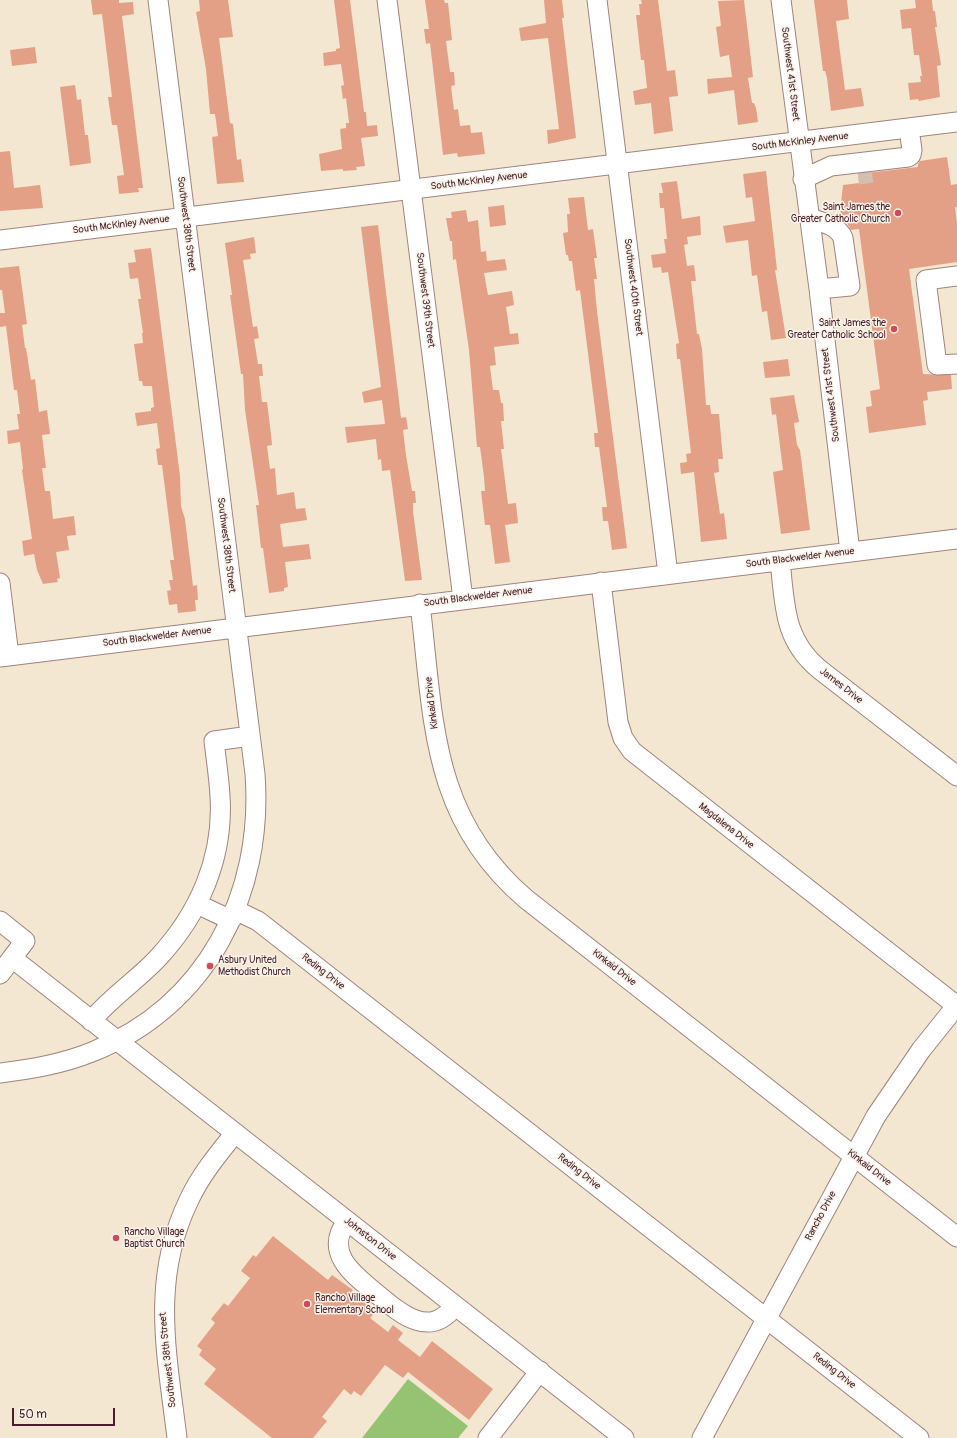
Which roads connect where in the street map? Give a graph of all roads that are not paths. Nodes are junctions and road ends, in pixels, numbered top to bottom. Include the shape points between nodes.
1 (158, 0) edge
2 (387, 0) edge
3 (597, 0) edge
4 (781, 0) edge
5 (957, 122) edge
6 (909, 128) junction
7 (799, 143) junction
8 (892, 159) junction
9 (618, 164) junction
10 (810, 176) junction
11 (410, 189) junction
12 (185, 217) junction
13 (809, 218) junction
14 (0, 240) edge
15 (957, 276) edge
16 (819, 289) junction
17 (957, 364) edge
18 (957, 539) edge
19 (850, 552) junction
20 (780, 561) junction
21 (668, 574) junction
22 (601, 582) junction
23 (0, 583) edge
24 (463, 599) junction
25 (420, 604) junction
26 (236, 628) junction
27 (4, 656) edge
28 (250, 736) junction
29 (957, 776) edge
30 (197, 904) junction
31 (233, 915) junction
32 (0, 921) edge
33 (12, 958) junction
34 (0, 974) edge
35 (957, 1006) edge
36 (91, 1021) junction
37 (117, 1040) junction
38 (0, 1073) edge
39 (235, 1133) junction
40 (853, 1155) junction
41 (348, 1221) junction
42 (957, 1237) edge
43 (455, 1306) junction
44 (766, 1318) junction
45 (540, 1371) junction
46 (177, 1438) edge
47 (488, 1438) edge
48 (624, 1438) edge
49 (702, 1438) edge
50 (919, 1438) edge

1 - 12 street, Southwest 38th Street
2 - 11 street, Southwest 39th Street
3 - 9 street, Southwest 40th Street
4 - 7 street, Southwest 41st Street
5 - 6 street, South McKinley Avenue
6 - 7 street, South McKinley Avenue
6 - 8 street via 911,155
7 - 9 street, South McKinley Avenue
7 - 10 street, Southwest 41st Street
8 - 10 street via 831,166
8 - 10 street via 880,171 835,178
9 - 11 street, South McKinley Avenue
9 - 21 street, Southwest 40th Street
10 - 13 street, Southwest 41st Street
11 - 12 street, South McKinley Avenue
11 - 24 street, Southwest 39th Street
12 - 14 street, South McKinley Avenue
12 - 26 street, Southwest 38th Street
13 - 16 street, Southwest 41st Street
13 - 16 street via 832,226 841,233 850,286
15 - 17 street via 926,280 937,365
16 - 19 street, Southwest 41st Street
18 - 19 street, South Blackwelder Avenue
19 - 20 street, South Blackwelder Avenue
20 - 21 street, South Blackwelder Avenue
20 - 29 street, James Drive via 788,618 792,634 803,654
21 - 22 street, South Blackwelder Avenue
22 - 24 street, South Blackwelder Avenue
22 - 35 street, Magdalena Drive via 618,722 632,751
23 - 27 street
24 - 25 street, South Blackwelder Avenue
25 - 26 street, South Blackwelder Avenue
25 - 40 street, Kinkaid Drive via 437,738 445,779 468,832 490,864 526,899
26 - 27 street, South Blackwelder Avenue
26 - 28 street, Southwest 38th Street
28 - 30 street via 214,741 220,823 212,867
28 - 31 street, Southwest 38th Street via 256,794 256,827 251,861
30 - 31 street, Reding Drive
30 - 36 street via 157,959 105,1004
31 - 37 street, Southwest 38th Street via 215,949 186,987 160,1012
31 - 44 street, Reding Drive via 258,921
32 - 33 street via 25,941
33 - 34 street
33 - 36 street, Johnston Drive
35 - 40 street, Rancho Drive via 899,1081
36 - 37 street, Johnston Drive
37 - 38 street, Southwest 38th Street via 60,1063
37 - 39 street, Johnston Drive
39 - 41 street, Johnston Drive
39 - 46 street, Southwest 38th Street via 189,1199 169,1257 163,1294 164,1328
40 - 42 street, Kinkaid Drive
40 - 44 street, Rancho Drive
41 - 43 street, Johnston Drive
41 - 43 street via 338,1240 343,1262 353,1275 400,1313 417,1321 430,1321 445,1316
43 - 45 street, Johnston Drive
44 - 49 street, Rancho Drive
44 - 50 street, Reding Drive
45 - 47 street
45 - 48 street, Johnston Drive

